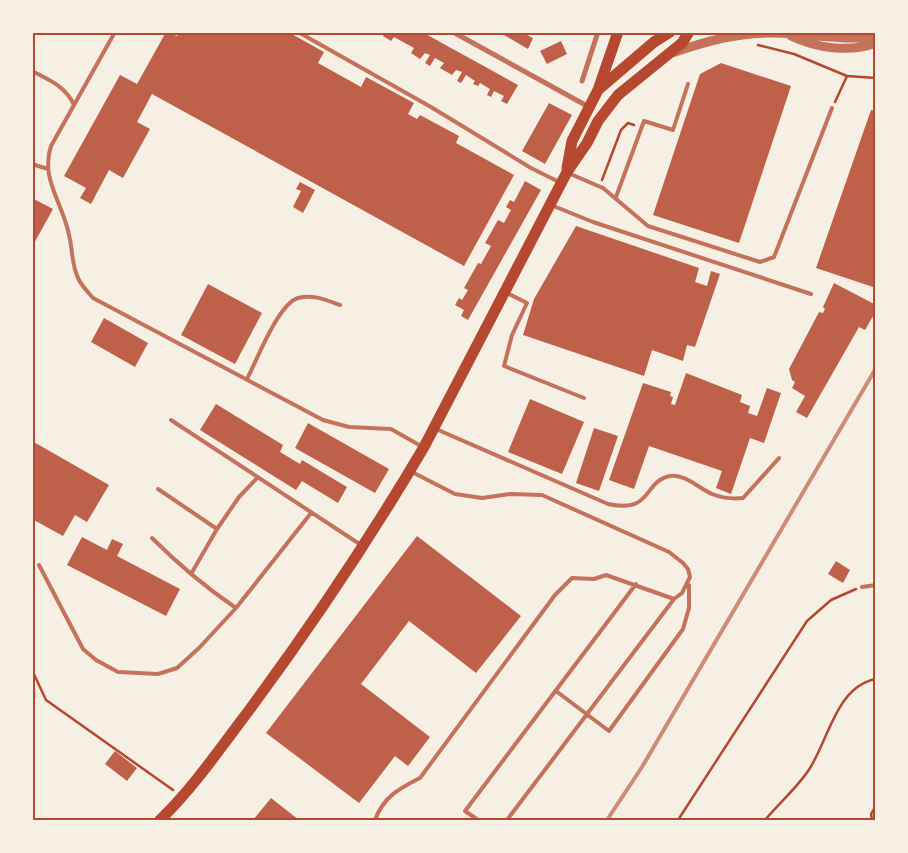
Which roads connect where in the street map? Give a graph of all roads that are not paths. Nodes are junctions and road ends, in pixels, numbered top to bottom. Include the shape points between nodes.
1 (115, 32) edge
2 (298, 32) edge
3 (453, 32) edge
4 (598, 32) edge
5 (618, 32) edge
6 (670, 32) edge
7 (689, 32) edge
8 (786, 33) edge
9 (876, 37) edge
10 (876, 43) edge
11 (670, 54) junction
12 (32, 70) edge
13 (582, 81) dead end
14 (688, 84) dead end
15 (598, 90) junction
16 (618, 95) junction
17 (74, 106) junction
18 (590, 107) junction
19 (832, 108) road end
20 (32, 164) edge
21 (48, 169) junction
22 (566, 172) junction
23 (561, 183) junction
24 (616, 197) junction
25 (551, 205) junction
26 (505, 292) junction
27 (811, 294) dead end
28 (340, 305) dead end
29 (247, 379) junction
30 (584, 398) dead end
31 (170, 420) dead end
32 (434, 428) junction
33 (424, 448) junction
34 (779, 458) dead end
35 (410, 471) junction
36 (258, 477) junction
37 (158, 489) dead end
38 (311, 513) junction
39 (217, 529) junction
40 (152, 538) dead end
41 (362, 546) junction
42 (39, 565) dead end
43 (191, 574) junction
44 (690, 577) junction
45 (636, 584) junction
46 (876, 585) edge
47 (862, 587) road end
48 (674, 599) junction
49 (236, 608) junction
50 (556, 691) junction
51 (587, 714) junction
52 (160, 820) edge
53 (375, 820) edge
54 (478, 820) edge
55 (507, 820) edge

1 - 17 lane
2 - 23 lane
3 - 18 street
4 - 13 street
5 - 15 main road
6 - 15 main road via 647,47
7 - 11 main road
8 - 9 street
8 - 10 street via 809,44 825,47
8 - 11 street via 740,34
11 - 16 main road
12 - 17 lane via 61,86
14 - 24 lane via 673,130 644,121
15 - 18 main road
16 - 18 main road via 600,108
16 - 22 main road
17 - 21 lane via 51,146 46,160
18 - 22 main road via 572,140
19 - 24 lane via 774,257 760,262 648,226
20 - 21 lane
21 - 29 lane via 70,235 72,264 79,282 93,298
22 - 23 main road
22 - 24 lane
23 - 25 main road
25 - 26 main road
25 - 27 lane
26 - 30 lane via 527,303 512,335 504,366
26 - 32 main road
28 - 29 lane via 312,297 298,298 283,308
29 - 33 lane via 323,420 349,428 391,429
31 - 36 lane
32 - 33 main road
32 - 34 lane via 608,504 625,507 637,503 661,480 672,476 683,478 713,495 743,498
33 - 35 main road
35 - 41 main road
35 - 44 lane via 455,494 482,498 510,494 542,495 670,552 688,569
36 - 38 lane
36 - 39 lane
37 - 39 lane
38 - 41 lane
38 - 49 lane
39 - 43 lane
40 - 43 lane
41 - 52 main road via 289,657 198,777
42 - 49 lane via 83,649 118,672 158,674 177,668
43 - 49 lane
44 - 48 lane via 682,593
44 - 51 lane via 689,608 683,629 609,731
45 - 48 lane
45 - 50 lane
45 - 53 lane via 606,575 594,579 572,578 555,595 420,778 398,788
46 - 47 lane
48 - 51 lane
50 - 51 lane
50 - 54 lane via 465,811
51 - 55 lane

